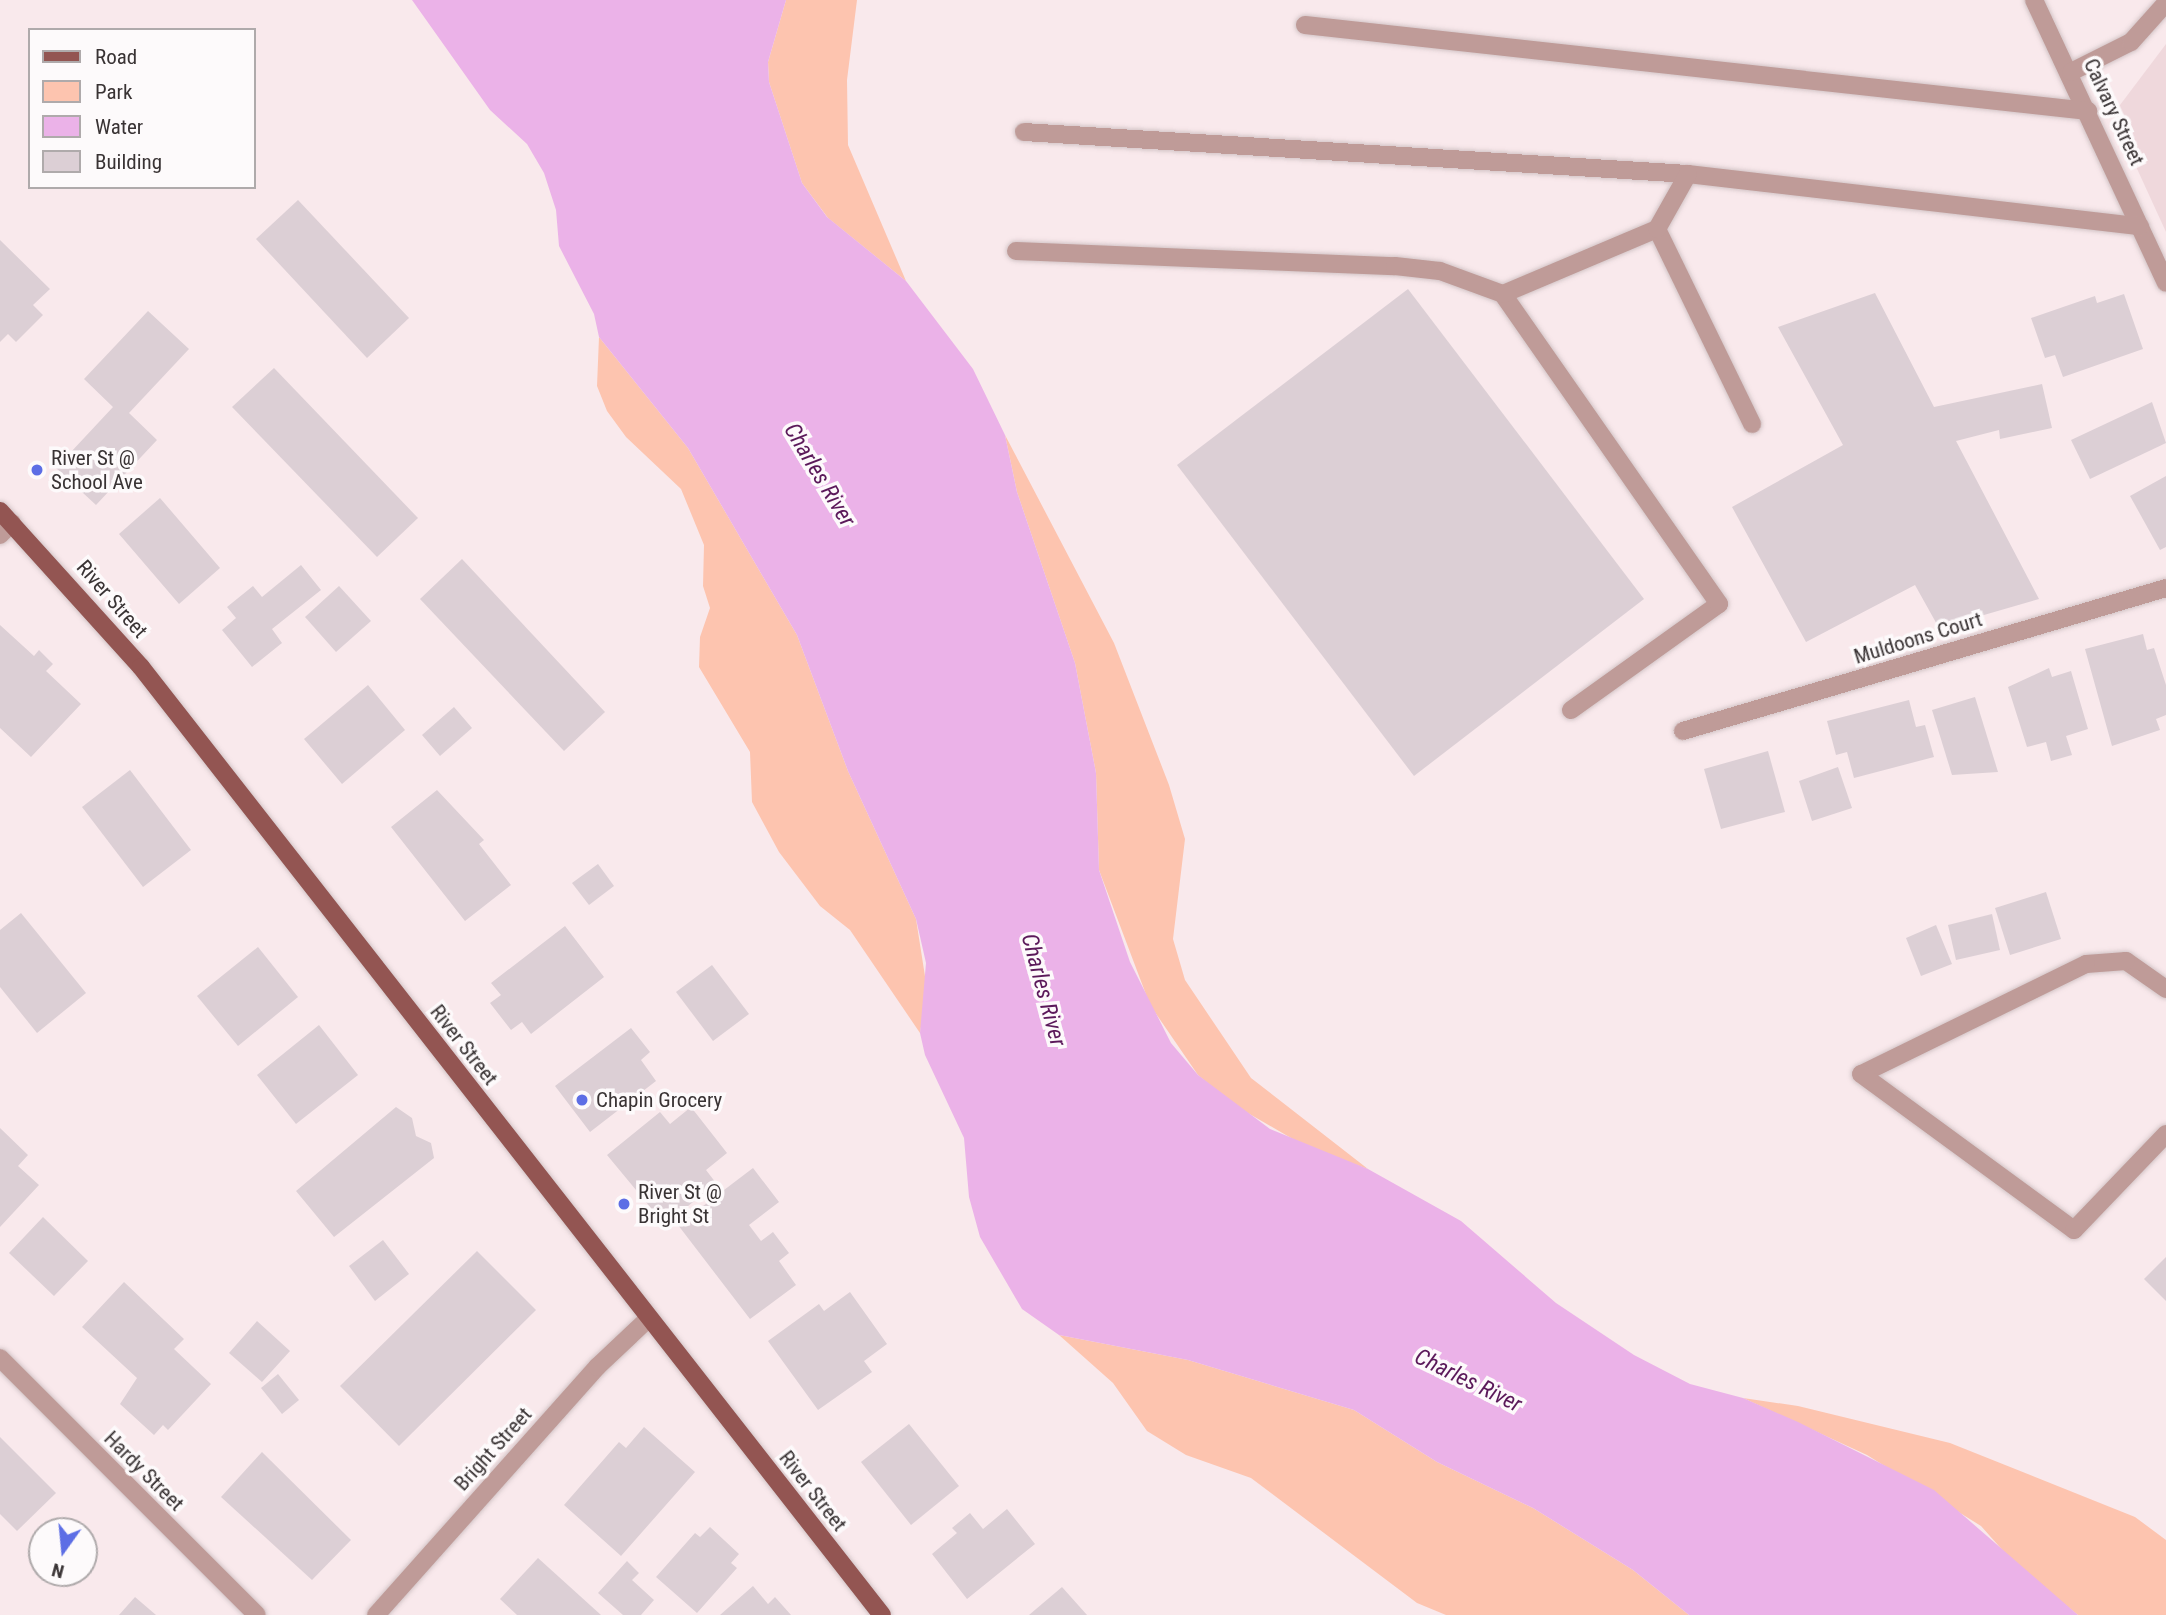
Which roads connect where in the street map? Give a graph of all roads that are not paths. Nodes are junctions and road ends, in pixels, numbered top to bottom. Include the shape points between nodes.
1 (2034, 0) edge
2 (2166, 2) edge
3 (1305, 25) dead end
4 (2071, 72) junction
5 (2088, 111) junction
6 (1024, 132) dead end
7 (1688, 174) junction
8 (2140, 226) junction
9 (1657, 229) junction
10 (1016, 251) dead end
11 (2166, 283) edge
12 (1503, 294) junction
13 (1752, 424) dead end
14 (4, 523) edge
15 (2166, 588) edge
16 (1571, 710) dead end
17 (1683, 731) dead end
18 (2166, 989) edge
19 (2166, 1134) edge
20 (648, 1319) junction
21 (0, 1359) edge
22 (257, 1615) edge
23 (376, 1615) edge
24 (882, 1615) edge

1 - 4 street, Calvary Street
2 - 4 street via 2130,42
3 - 5 street
4 - 5 street, Calvary Street
5 - 8 street, Calvary Street
6 - 7 street
7 - 8 street
7 - 9 street
8 - 11 street, Calvary Street
9 - 12 street
9 - 13 street
10 - 12 street via 1395,267 1440,271
12 - 16 street via 1718,604
14 - 20 main road, River Street via 167,699
15 - 17 street, Muldoons Court
18 - 19 street via 2126,961 2086,964 1861,1074 2074,1230
20 - 23 street, Bright Street via 597,1367
20 - 24 main road, River Street
21 - 22 street, Hardy Street

